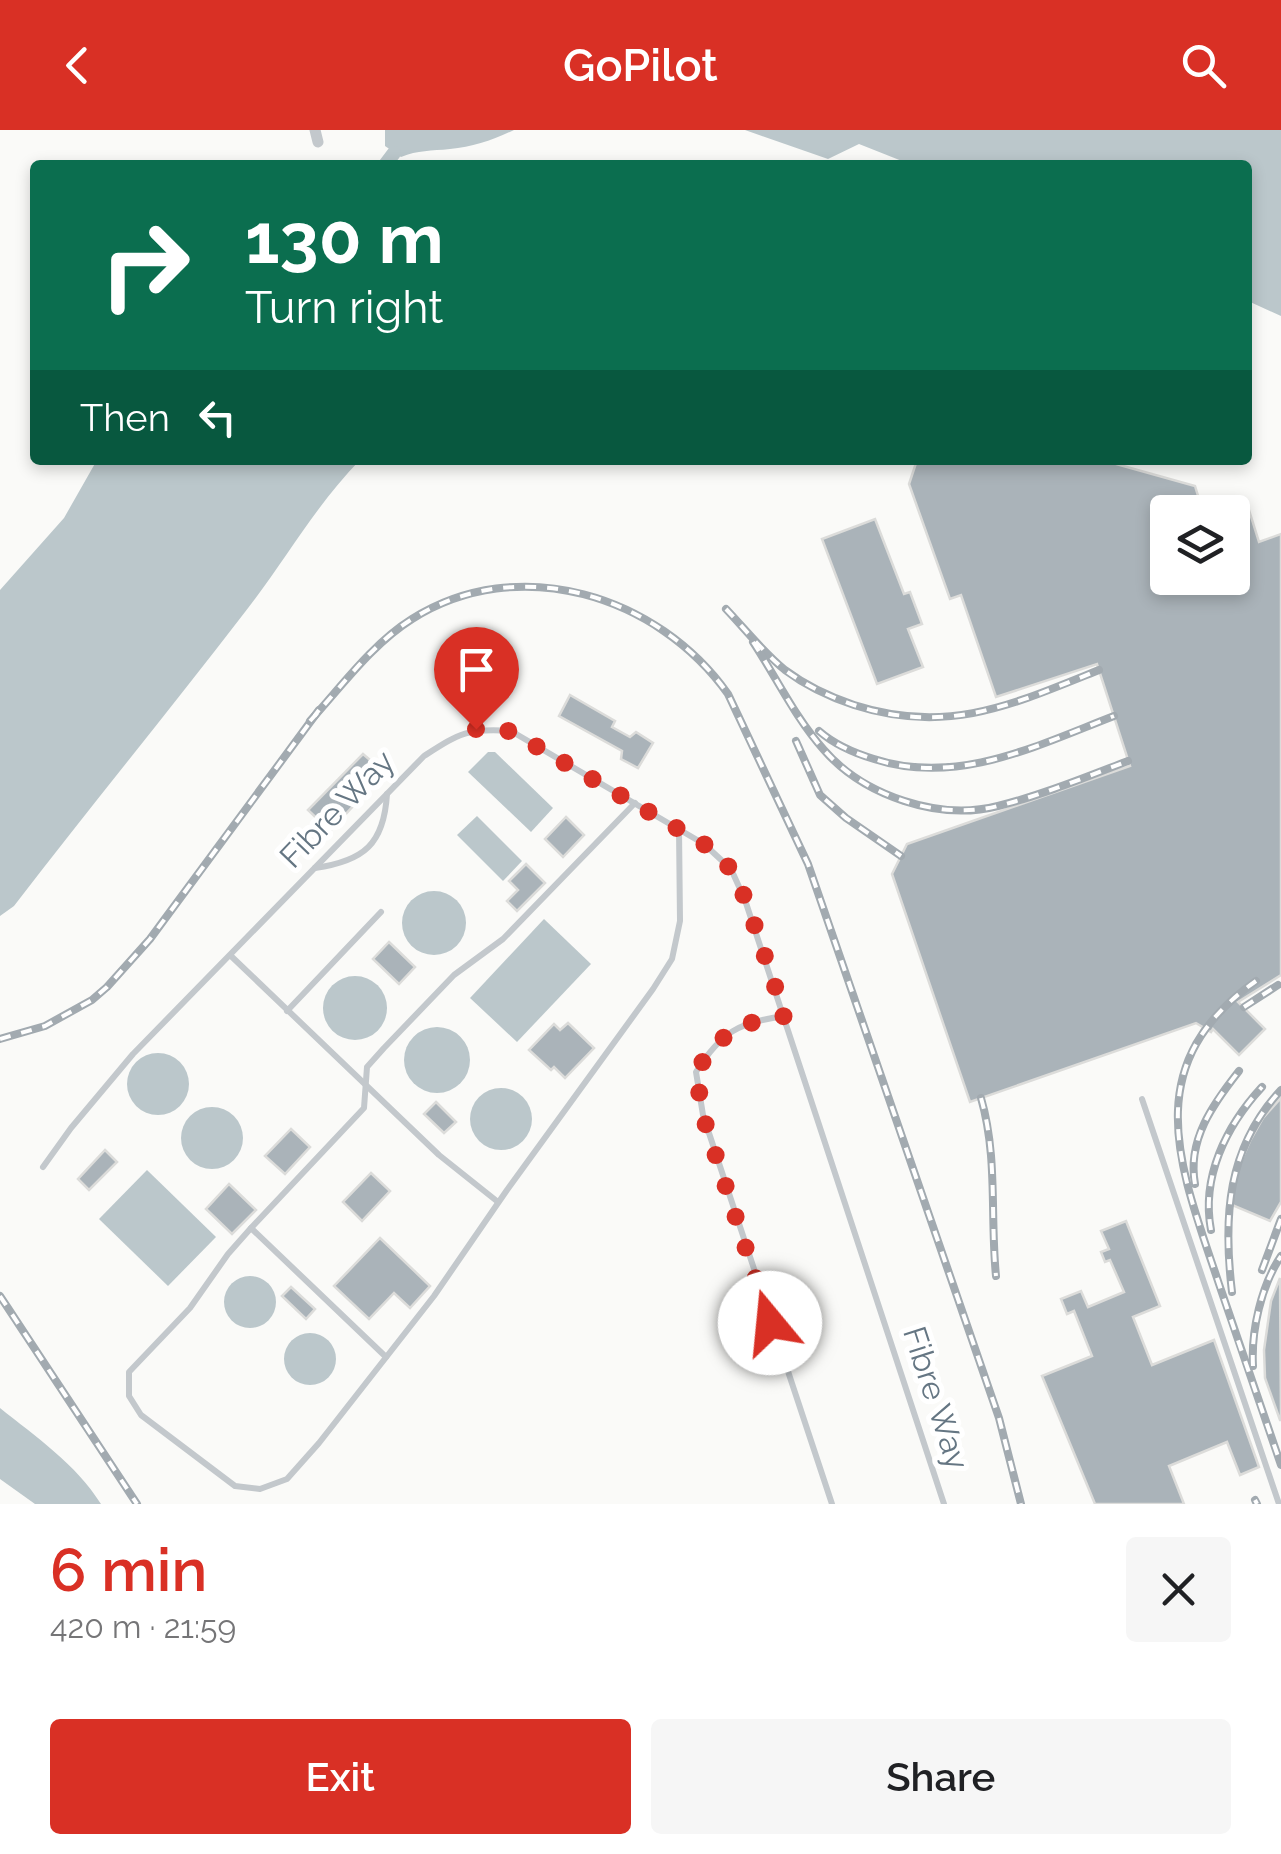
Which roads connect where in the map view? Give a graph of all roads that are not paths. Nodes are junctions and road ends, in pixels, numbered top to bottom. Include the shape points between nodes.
1 (387, 793) junction
2 (635, 803) junction
3 (678, 829) junction
4 (314, 868) junction
5 (381, 912) dead end
6 (230, 956) junction
7 (287, 1011) junction
8 (785, 1016) junction
9 (366, 1087) junction
10 (1142, 1099) dead end
11 (42, 1167) dead end
12 (498, 1202) junction
13 (251, 1228) junction
14 (386, 1357) junction
15 (832, 1504) edge
16 (944, 1504) edge
17 (1280, 1504) edge

1 - 2 lane, Fibre Way via 424,756 476,729 510,731
1 - 4 lane, Fibre Way
1 - 4 lane via 381,832 353,859
2 - 3 lane, Fibre Way
2 - 9 lane via 384,1048 367,1067
3 - 8 lane, Fibre Way via 731,869
3 - 12 lane via 680,921 672,960
4 - 6 lane, Fibre Way
5 - 7 lane
6 - 7 lane
6 - 11 lane, Fibre Way via 115,1075
7 - 9 lane
8 - 15 lane via 748,1021 713,1044 696,1072 703,1116
8 - 16 lane, Fibre Way
9 - 12 lane
9 - 13 lane via 364,1108
10 - 17 lane
12 - 14 lane
13 - 14 lane
13 - 14 lane via 190,1308 129,1372 129,1396 141,1415 235,1486 260,1489 287,1479

